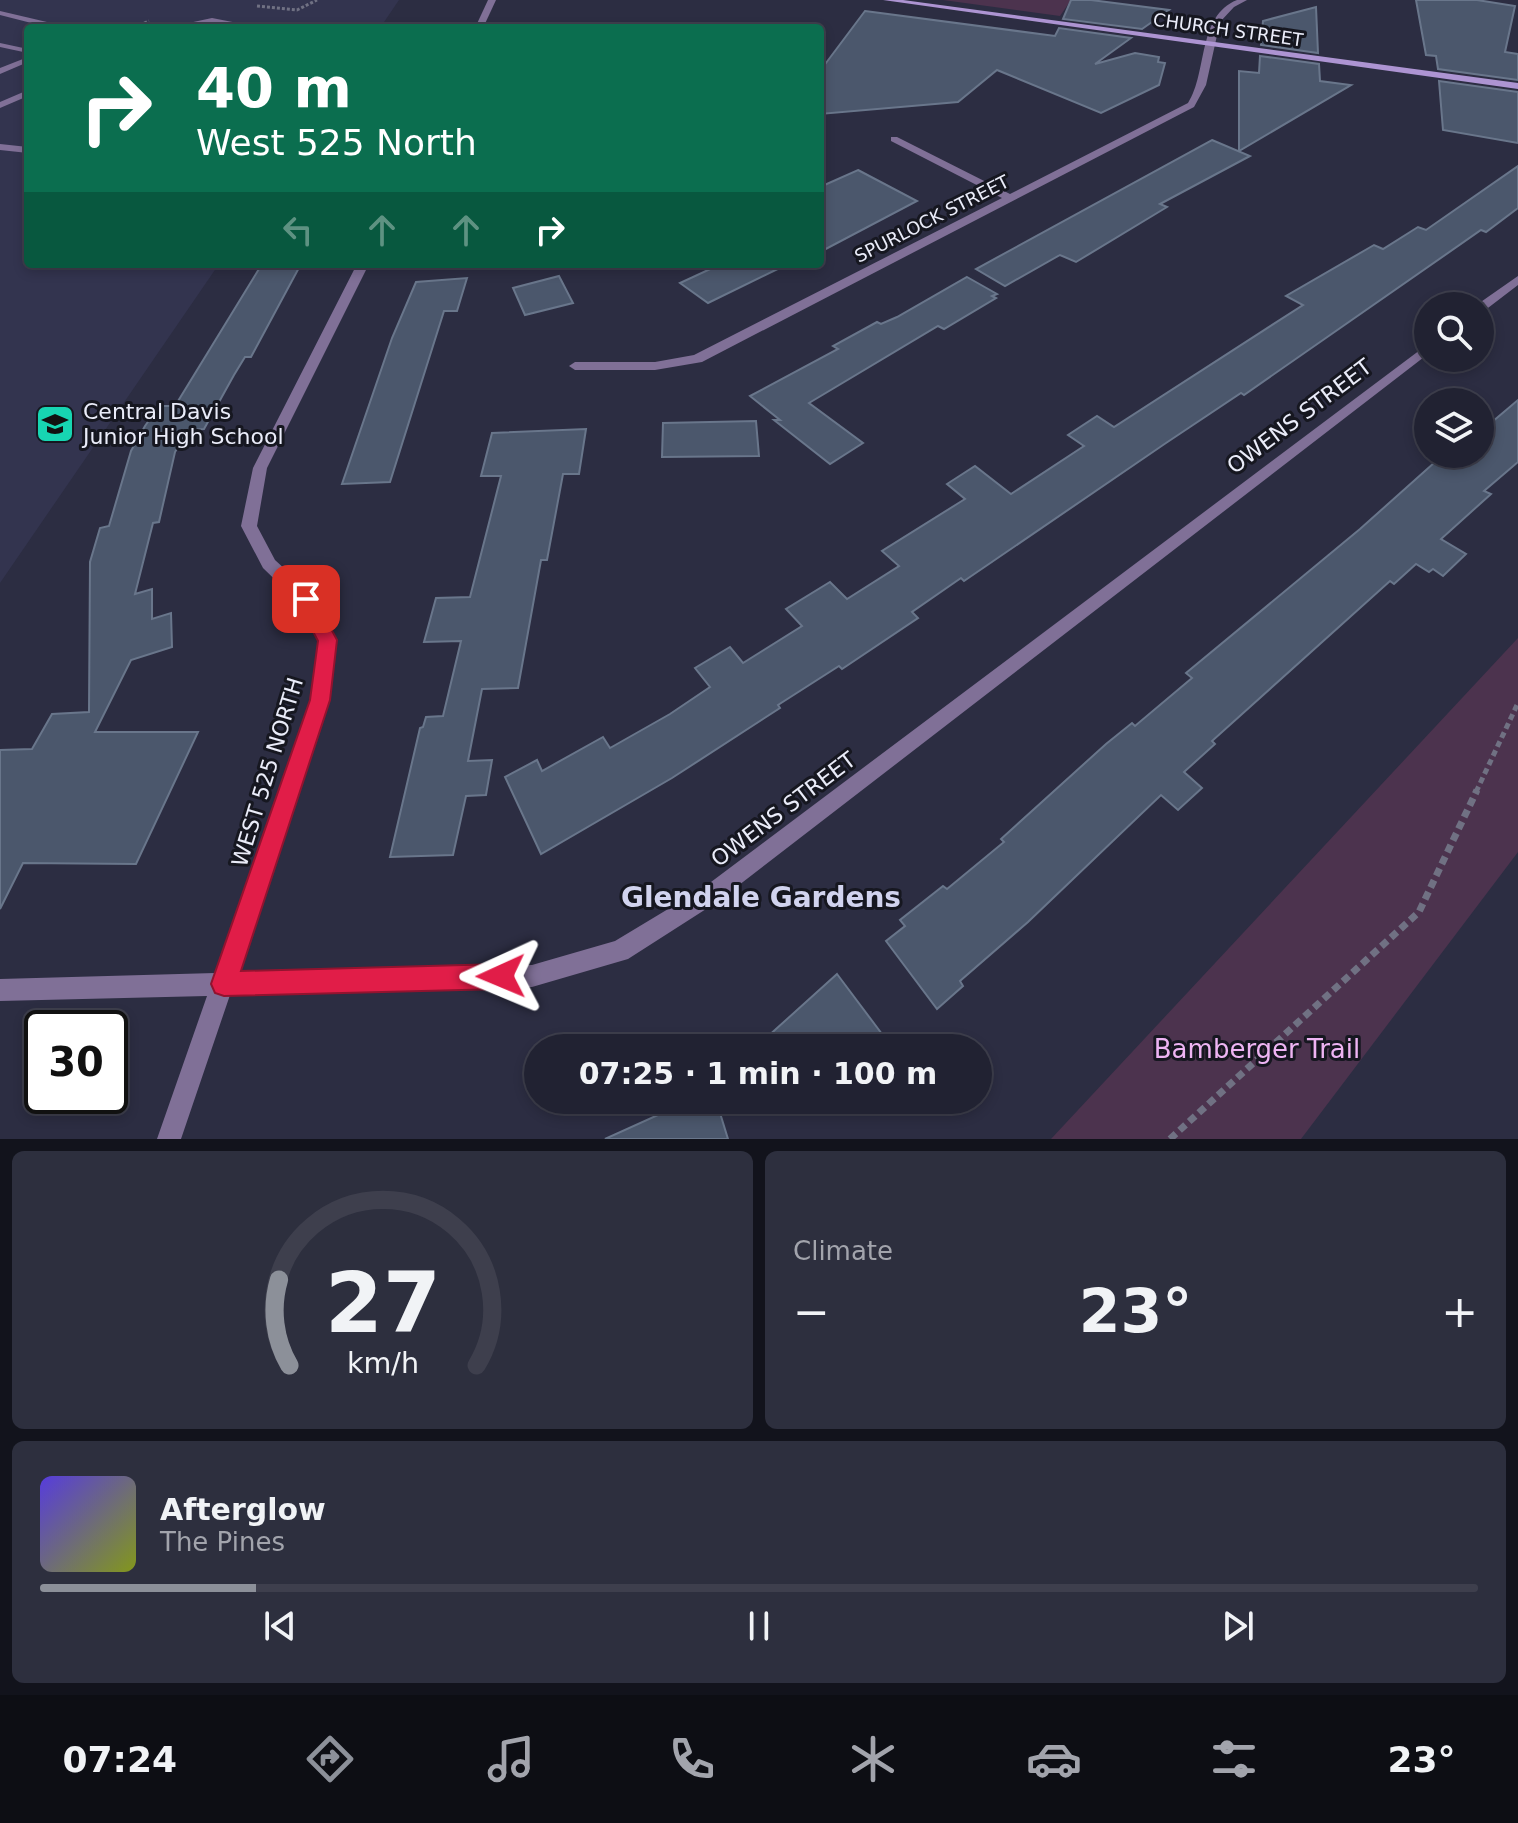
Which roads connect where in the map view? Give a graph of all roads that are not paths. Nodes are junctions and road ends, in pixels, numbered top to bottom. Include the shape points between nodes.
1 (492, 0) edge
2 (887, 0) edge
3 (1243, 0) edge
4 (0, 13) edge
5 (12, 16) junction
6 (0, 20) edge
7 (45, 24) edge
8 (190, 24) edge
9 (232, 24) edge
10 (481, 24) edge
11 (1211, 44) junction
12 (0, 45) edge
13 (24, 50) edge
14 (24, 61) edge
15 (0, 71) edge
16 (1518, 86) edge
17 (24, 95) edge
18 (0, 105) edge
19 (894, 139) dead end
20 (0, 147) edge
21 (24, 150) edge
22 (1011, 199) junction
23 (361, 268) edge
24 (1518, 279) edge
25 (1494, 297) edge
26 (1414, 359) edge
27 (575, 366) dead end
28 (224, 984) junction
29 (0, 990) edge
30 (169, 1139) edge

1 - 10 street
2 - 11 street, CHURCH STREET
3 - 11 street, SPURLOCK STREET via 1233,2 1217,18
4 - 5 street
5 - 6 street
5 - 7 street
8 - 9 street
11 - 16 street, CHURCH STREET
11 - 22 street, SPURLOCK STREET via 1203,86 1191,105
12 - 13 street
14 - 15 street
17 - 18 street
19 - 22 street
20 - 21 street
22 - 27 street, SPURLOCK STREET via 697,359 655,366
23 - 28 street, WEST 525 NORTH via 260,468 249,526 269,564 306,599 327,640 320,700
24 - 25 street
26 - 28 street, OWENS STREET via 710,895 620,951 532,976
28 - 29 street, OWENS STREET
28 - 30 street, WEST 525 NORTH

